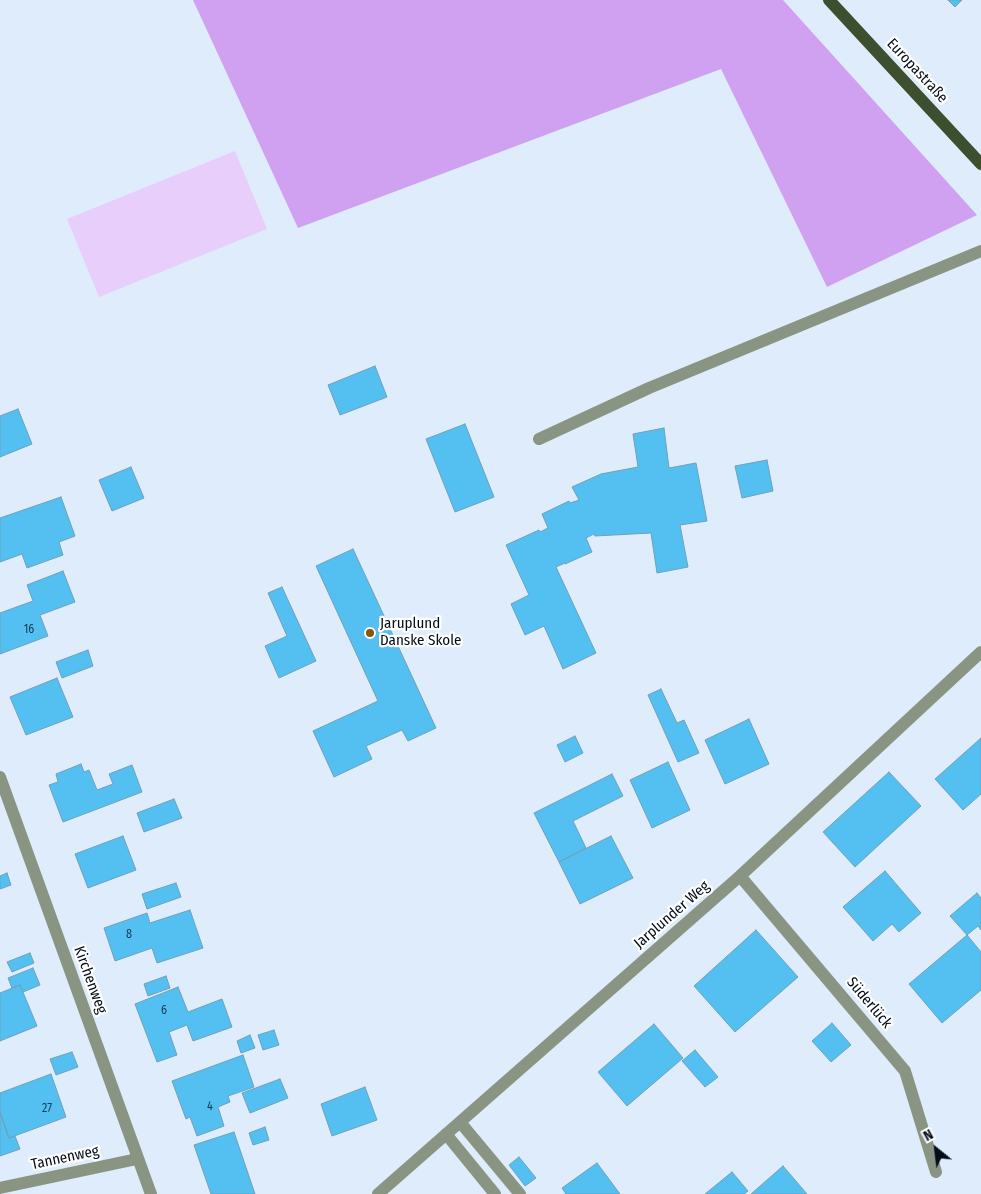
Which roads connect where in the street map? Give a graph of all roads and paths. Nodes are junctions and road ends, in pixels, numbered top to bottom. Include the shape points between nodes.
1 (829, 0) edge
2 (981, 164) edge
3 (981, 251) edge
4 (539, 439) dead end
5 (981, 652) edge
6 (0, 777) edge
7 (740, 876) junction
8 (460, 1122) junction
9 (446, 1134) junction
10 (137, 1159) junction
11 (936, 1172) dead end
12 (0, 1188) edge
13 (150, 1194) edge
14 (378, 1194) edge
15 (495, 1194) edge
16 (520, 1194) edge

1 - 2 main road, Europastraße
3 - 4 street via 649,388
5 - 7 street, Jarplunder Weg
6 - 10 street, Kirchenweg
7 - 8 street, Jarplunder Weg
7 - 11 street, Süderlück via 905,1071
8 - 9 street, Jarplunder Weg
8 - 16 street
9 - 14 street, Jarplunder Weg
9 - 15 street
10 - 12 street, Tannenweg
10 - 13 street, Kirchenweg

